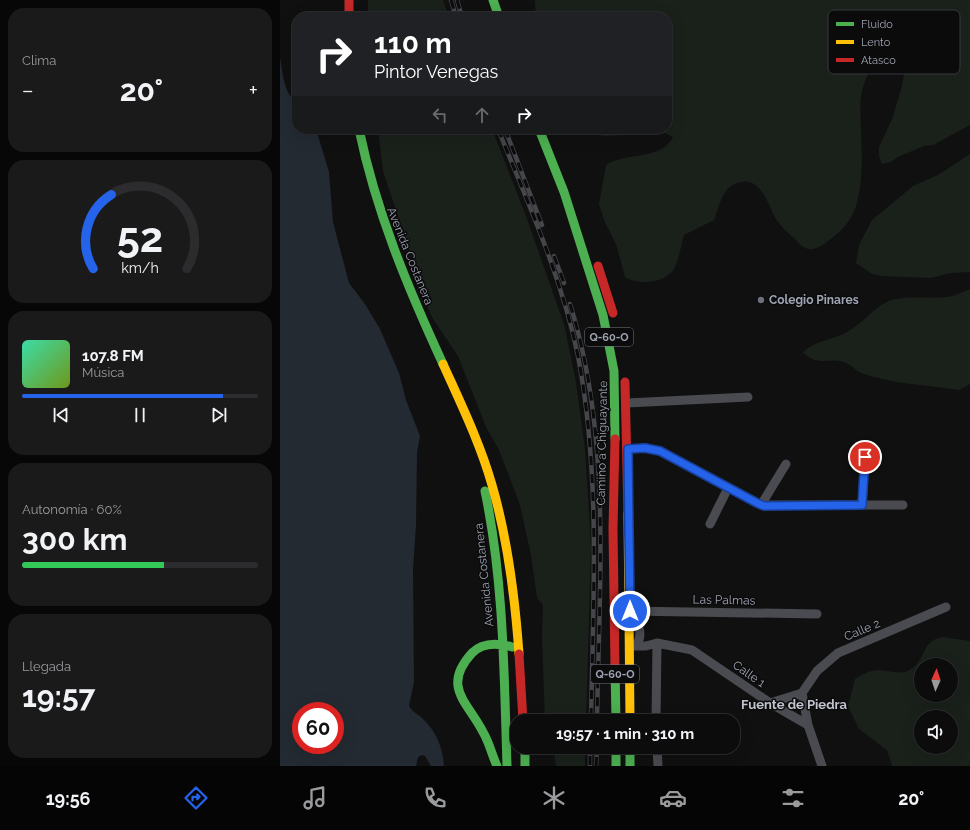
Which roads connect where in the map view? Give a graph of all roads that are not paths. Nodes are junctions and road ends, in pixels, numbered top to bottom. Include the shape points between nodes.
1 (349, 0) edge
2 (493, 0) edge
3 (349, 12) edge
4 (497, 12) edge
5 (360, 134) edge
6 (542, 134) edge
7 (596, 259) dead end
8 (616, 324) dead end
9 (624, 376) dead end
10 (453, 387) junction
11 (748, 397) dead end
12 (627, 403) junction
13 (628, 449) junction
14 (865, 457) dead end
15 (786, 464) dead end
16 (728, 488) junction
17 (761, 505) junction
18 (862, 505) junction
19 (903, 505) dead end
20 (710, 524) dead end
21 (946, 607) dead end
22 (630, 611) junction
23 (817, 614) dead end
24 (615, 628) junction
25 (640, 636) junction
26 (657, 643) junction
27 (503, 644) junction
28 (632, 646) junction
29 (520, 654) junction
30 (802, 693) junction
31 (770, 703) junction
32 (523, 714) edge
33 (616, 714) edge
34 (630, 714) edge
35 (656, 714) edge
36 (808, 725) junction
37 (524, 754) edge
38 (616, 754) edge
39 (630, 754) edge
40 (657, 754) edge
41 (497, 766) edge
42 (507, 766) edge
43 (525, 766) edge
44 (616, 766) edge
45 (630, 766) edge
46 (658, 766) edge
47 (822, 766) edge

1 - 3 main road
2 - 4 main road
5 - 10 main road, Avenida Costanera via 387,236
6 - 24 main road, Camino a Chiguayante / Q-60-O via 564,192 603,315 612,352 616,410 613,499
7 - 8 main road, Q-60-O
9 - 12 main road, Camino a Chiguayante / Q-60-O
10 - 27 main road, Avenida Costanera via 473,446 491,520 498,569
10 - 29 main road, Avenida Costanera via 481,452 501,513 514,585
11 - 12 street
12 - 13 main road, Camino a Chiguayante / Q-60-O
13 - 16 street via 645,448 660,451
13 - 22 main road, Camino a Chiguayante / Q-60-O
14 - 18 street
15 - 17 street
16 - 17 street
16 - 20 street
17 - 18 street
18 - 19 street
21 - 30 street, Calle 2 via 838,653 817,671
22 - 23 street, Las Palmas
22 - 25 street via 639,627
22 - 28 main road, Camino a Chiguayante / Q-60-O
24 - 28 main road
24 - 33 main road, Camino a Chiguayante / Q-60-O
25 - 26 street, Calle 1
25 - 28 street
26 - 28 street, Calle 1
26 - 31 street, Calle 1 via 692,650
26 - 35 street
27 - 29 main road
27 - 41 main road via 489,644 474,651 463,663 458,678 461,698 483,730
27 - 42 main road, Avenida Costanera
28 - 34 main road, Camino a Chiguayante / Q-60-O
29 - 32 main road, Avenida Costanera
30 - 31 street
30 - 36 street
31 - 36 street, Calle 1
36 - 47 street
37 - 43 main road
38 - 44 main road
39 - 45 main road
40 - 46 street

